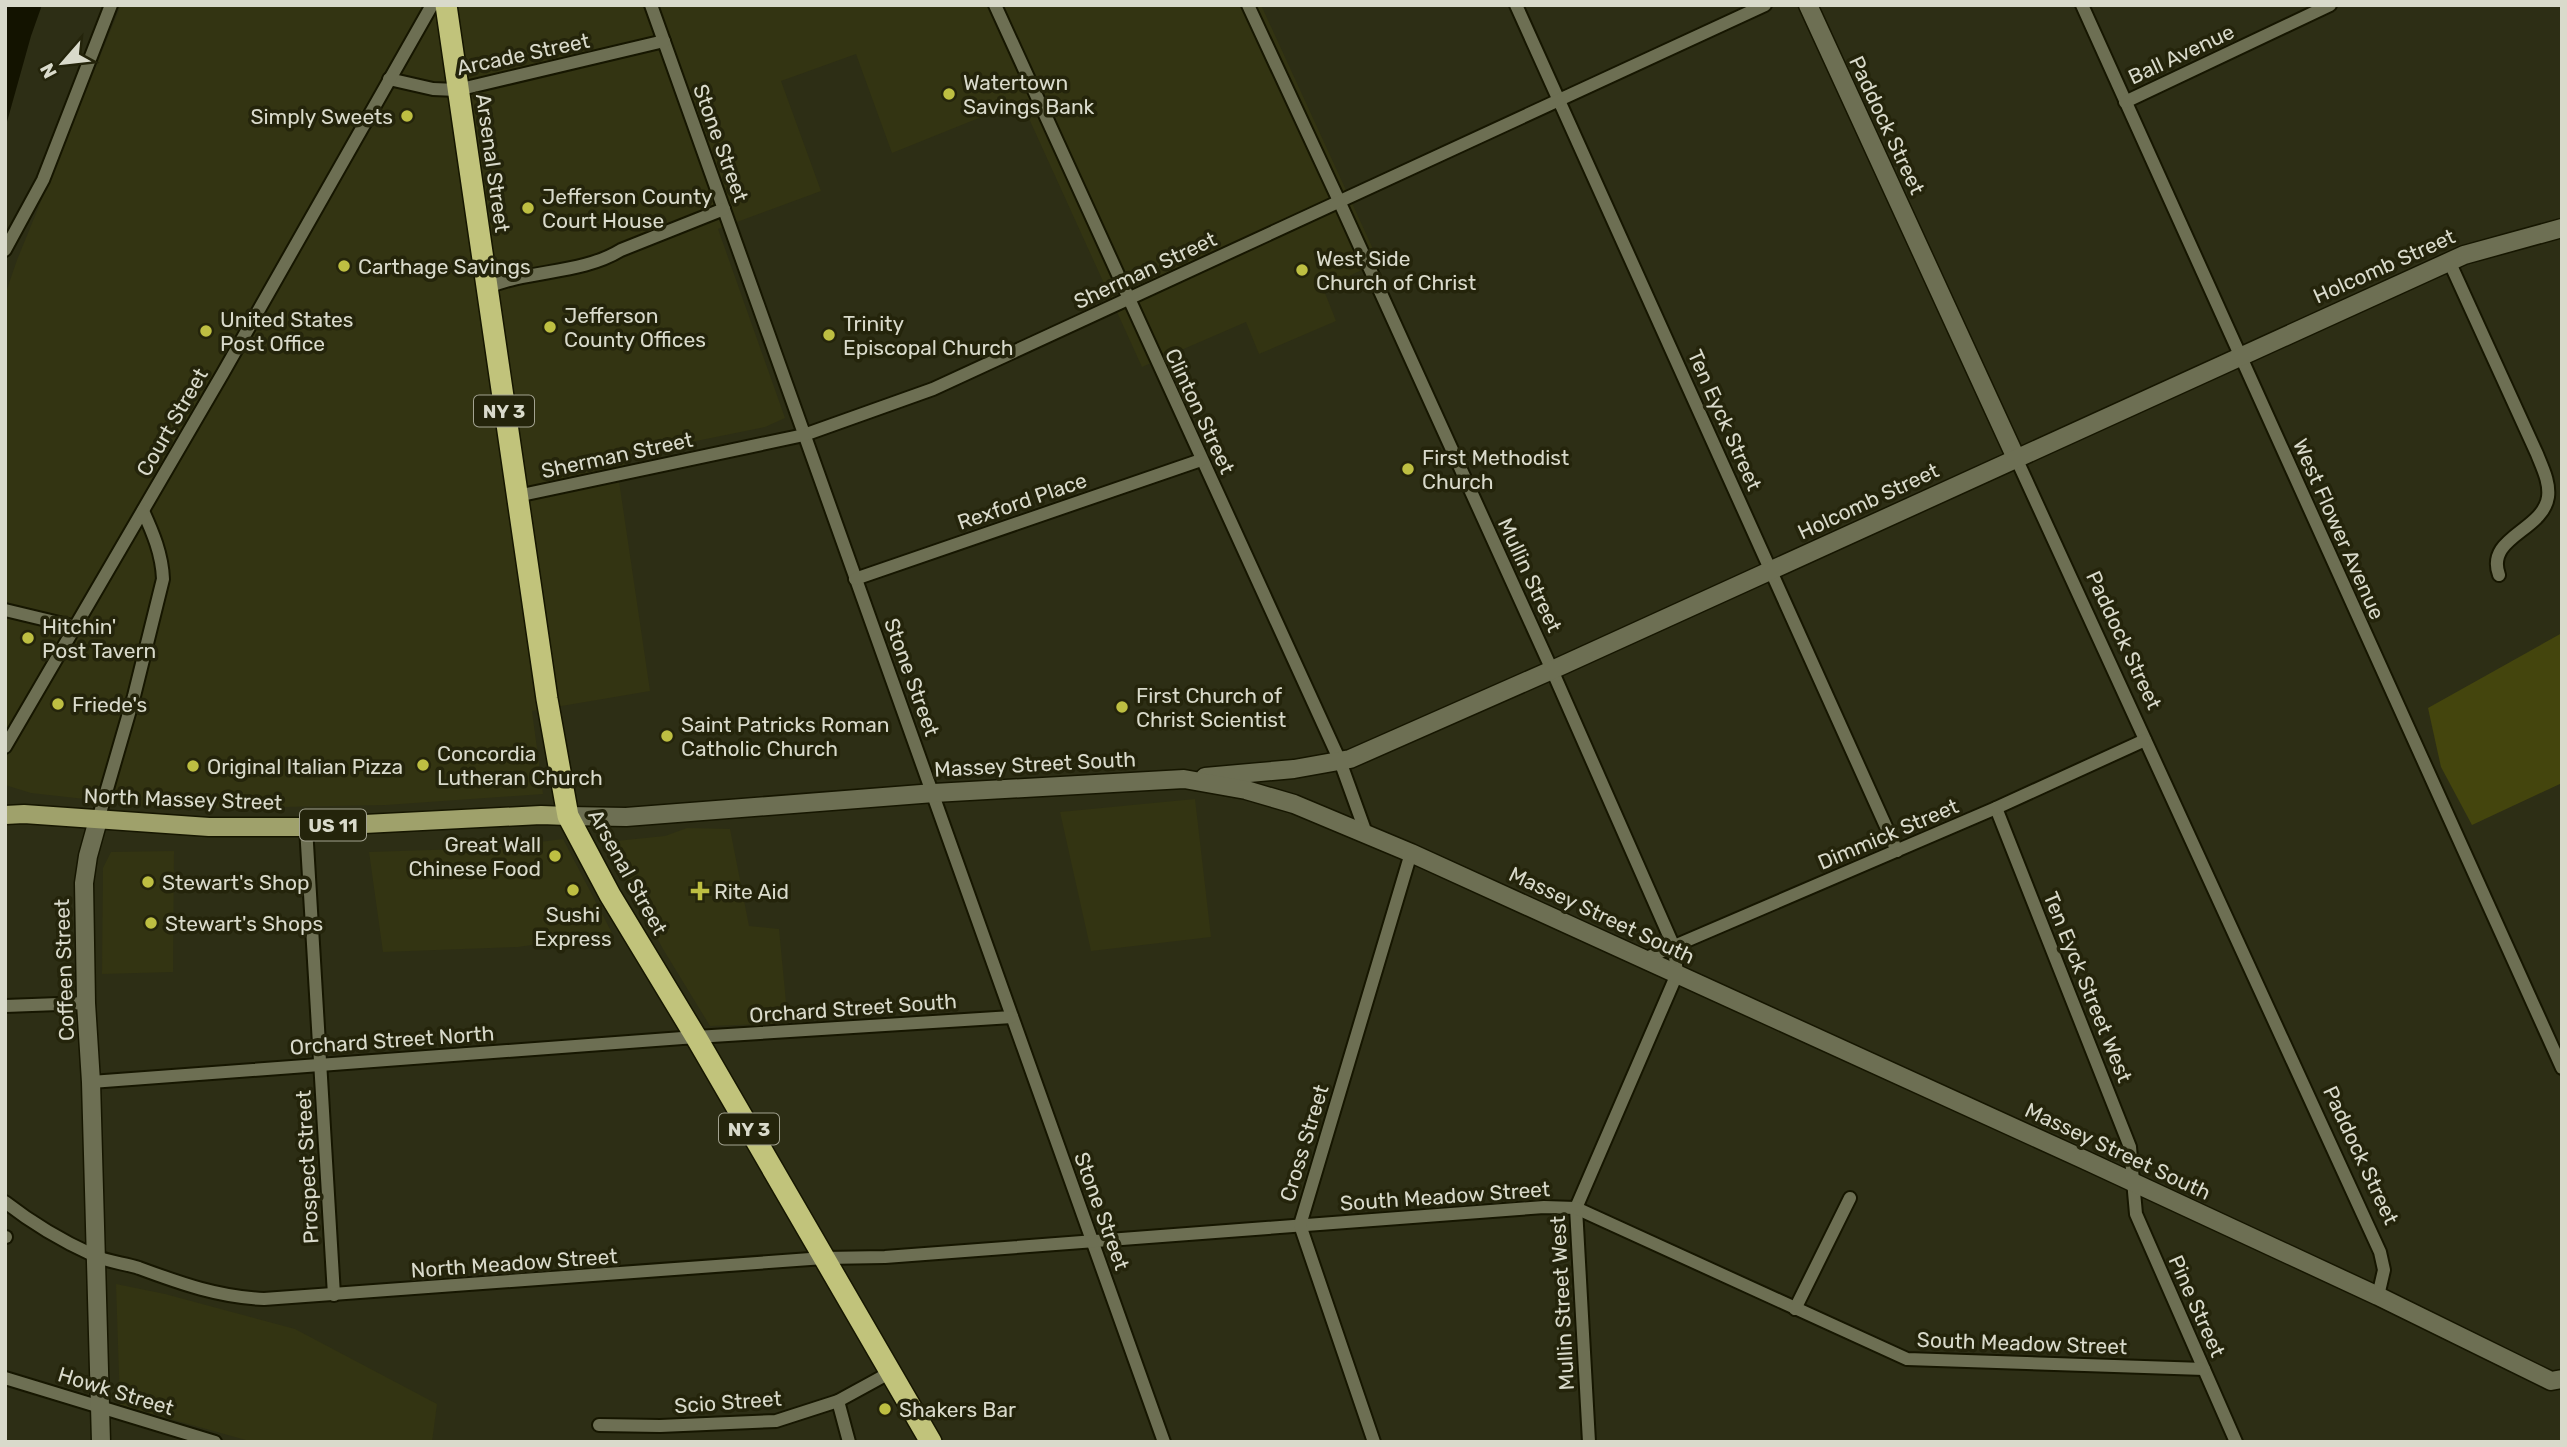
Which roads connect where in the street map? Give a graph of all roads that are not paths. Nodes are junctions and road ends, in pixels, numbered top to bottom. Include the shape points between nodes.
1 (111, 5) edge
2 (432, 5) edge
3 (446, 5) edge
4 (651, 5) edge
5 (995, 5) edge
6 (1248, 5) edge
7 (1516, 5) edge
8 (1765, 5) edge
9 (1808, 5) edge
10 (2082, 5) edge
11 (2330, 5) edge
12 (664, 41) junction
13 (389, 79) junction
14 (457, 90) junction
15 (1559, 102) junction
16 (2124, 102) junction
17 (1340, 203) junction
18 (724, 209) junction
19 (2562, 228) edge
20 (5, 250) edge
21 (2449, 261) junction
22 (486, 288) junction
23 (1127, 299) junction
24 (2240, 355) junction
25 (804, 435) junction
26 (2016, 458) junction
27 (1201, 460) junction
28 (517, 496) junction
29 (143, 511) junction
30 (1772, 570) junction
31 (2499, 575) dead end
32 (855, 579) junction
33 (5, 610) edge
34 (76, 627) junction
35 (1552, 670) junction
36 (2145, 740) junction
37 (5, 747) edge
38 (1340, 761) junction
39 (1184, 779) junction
40 (934, 793) junction
41 (1996, 808) junction
42 (5, 815) edge
43 (568, 816) junction
44 (98, 820) junction
45 (306, 827) junction
46 (1366, 833) junction
47 (1897, 851) junction
48 (1411, 853) junction
49 (1674, 947) junction
50 (1644, 959) junction
51 (1677, 974) junction
52 (86, 1003) junction
53 (5, 1006) edge
54 (1012, 1017) junction
55 (696, 1037) junction
56 (320, 1065) junction
57 (2562, 1068) edge
58 (91, 1082) junction
59 (2132, 1183) junction
60 (1850, 1198) dead end
61 (5, 1202) edge
62 (1576, 1208) junction
63 (1300, 1225) junction
64 (1092, 1240) junction
65 (95, 1256) junction
66 (824, 1258) junction
67 (334, 1295) junction
68 (2378, 1296) junction
69 (1795, 1309) junction
70 (2204, 1369) junction
71 (891, 1373) junction
72 (5, 1378) edge
73 (2558, 1383) edge
74 (838, 1401) junction
75 (100, 1406) junction
76 (599, 1425) dead end
77 (101, 1442) edge
78 (215, 1442) edge
79 (849, 1442) edge
80 (931, 1442) edge
81 (1164, 1442) edge
82 (1374, 1442) edge
83 (1589, 1442) edge
84 (2236, 1442) edge

1 - 20 street via 43,180
2 - 13 street, Court Street
3 - 14 highway, Arsenal Street / NY 3
4 - 12 street, Stone Street
5 - 23 street, Clinton Street
6 - 17 street, Mullin Street
7 - 15 street, Ten Eyck Street
8 - 15 street, Sherman Street
9 - 26 main road, Paddock Street
10 - 16 street, West Flower Avenue
11 - 16 street, Ball Avenue
12 - 14 street, Arcade Street
12 - 18 street, Stone Street
13 - 14 street, Arcade Street
13 - 29 street, Court Street
14 - 22 highway, Arsenal Street / NY 3
15 - 17 street, Sherman Street
15 - 30 street, Ten Eyck Street
16 - 24 street, West Flower Avenue
17 - 23 street, Sherman Street
17 - 35 street, Mullin Street
18 - 22 street via 608,258
18 - 25 street, Stone Street
19 - 21 main road, Holcomb Street
21 - 24 main road, Holcomb Street
21 - 31 street via 2548,486 2548,500 2540,514 2496,555
22 - 28 highway, Arsenal Street / NY 3
23 - 25 street, Sherman Street via 933,389
23 - 27 street, Clinton Street
24 - 26 main road, Holcomb Street
24 - 57 street, West Flower Avenue
25 - 28 street, Sherman Street
25 - 32 street, Stone Street
26 - 30 main road, Holcomb Street / US 11
26 - 36 street, Paddock Street
27 - 32 street, Rexford Place
27 - 38 street, Clinton Street
28 - 43 highway, Arsenal Street / NY 3
29 - 34 street, Court Street
29 - 44 street, Coffeen Street via 155,536 163,579
30 - 35 main road, Holcomb Street / US 11
30 - 47 street, Ten Eyck Street
32 - 40 street, Stone Street
33 - 34 street
34 - 37 street, Court Street
35 - 38 main road, Holcomb Street / US 11
35 - 49 street, Mullin Street
36 - 41 street, Dimmick Street
36 - 68 street, Paddock Street via 2380,1251 2384,1270
38 - 39 main road, Holcomb Street / US 11
38 - 46 street, Clinton Street
39 - 40 main road, Massey Street South / US 11
39 - 46 main road, Massey Street South via 1294,804
40 - 43 main road, Massey Street South / US 11 via 626,817
40 - 54 street, Stone Street
41 - 47 street, Dimmick Street
41 - 59 street, Ten Eyck Street West via 2130,1147
42 - 44 main road, North Massey Street / US 11
43 - 45 main road, North Massey Street / US 11
43 - 55 highway, Arsenal Street / NY 3
44 - 45 main road, North Massey Street / US 11
44 - 52 main road, Coffeen Street via 84,883
45 - 56 street, Prospect Street
46 - 48 main road, Massey Street South
47 - 49 street, Dimmick Street
48 - 50 main road, Massey Street South
48 - 63 street, Cross Street
49 - 50 street, Dimmick Street
49 - 51 street, Mullin Street
50 - 51 main road, Massey Street South
51 - 59 main road, Massey Street South
51 - 62 street, Mullin Street West
52 - 53 street
52 - 58 main road, Coffeen Street
54 - 55 street, Orchard Street South
54 - 64 street, Stone Street
55 - 56 street, Orchard Street North
55 - 66 highway, Arsenal Street / NY 3
56 - 58 street, Orchard Street North
56 - 67 street, Prospect Street
58 - 65 main road, Coffeen Street
59 - 68 main road, Massey Street South
59 - 70 street, Pine Street via 2136,1213
60 - 69 street
61 - 65 street, North Meadow Street
62 - 63 street, South Meadow Street
62 - 69 street, South Meadow Street
62 - 83 street, Mullin Street West
63 - 64 street, South Meadow Street
63 - 82 street, Cross Street
64 - 66 street, South Meadow Street
64 - 81 street, Stone Street
65 - 67 street, North Meadow Street via 236,1298
65 - 75 main road, Coffeen Street
66 - 67 street, North Meadow Street
66 - 71 highway, Arsenal Street / NY 3
68 - 73 main road, Massey Street South
69 - 70 street, South Meadow Street via 1908,1359
70 - 84 street, Pine Street
71 - 74 street, Scio Street
71 - 80 highway, Arsenal Street / NY 3
72 - 75 street, Howk Street
74 - 76 street, Scio Street via 776,1421
74 - 79 street
75 - 77 main road, Coffeen Street
75 - 78 street, Howk Street

